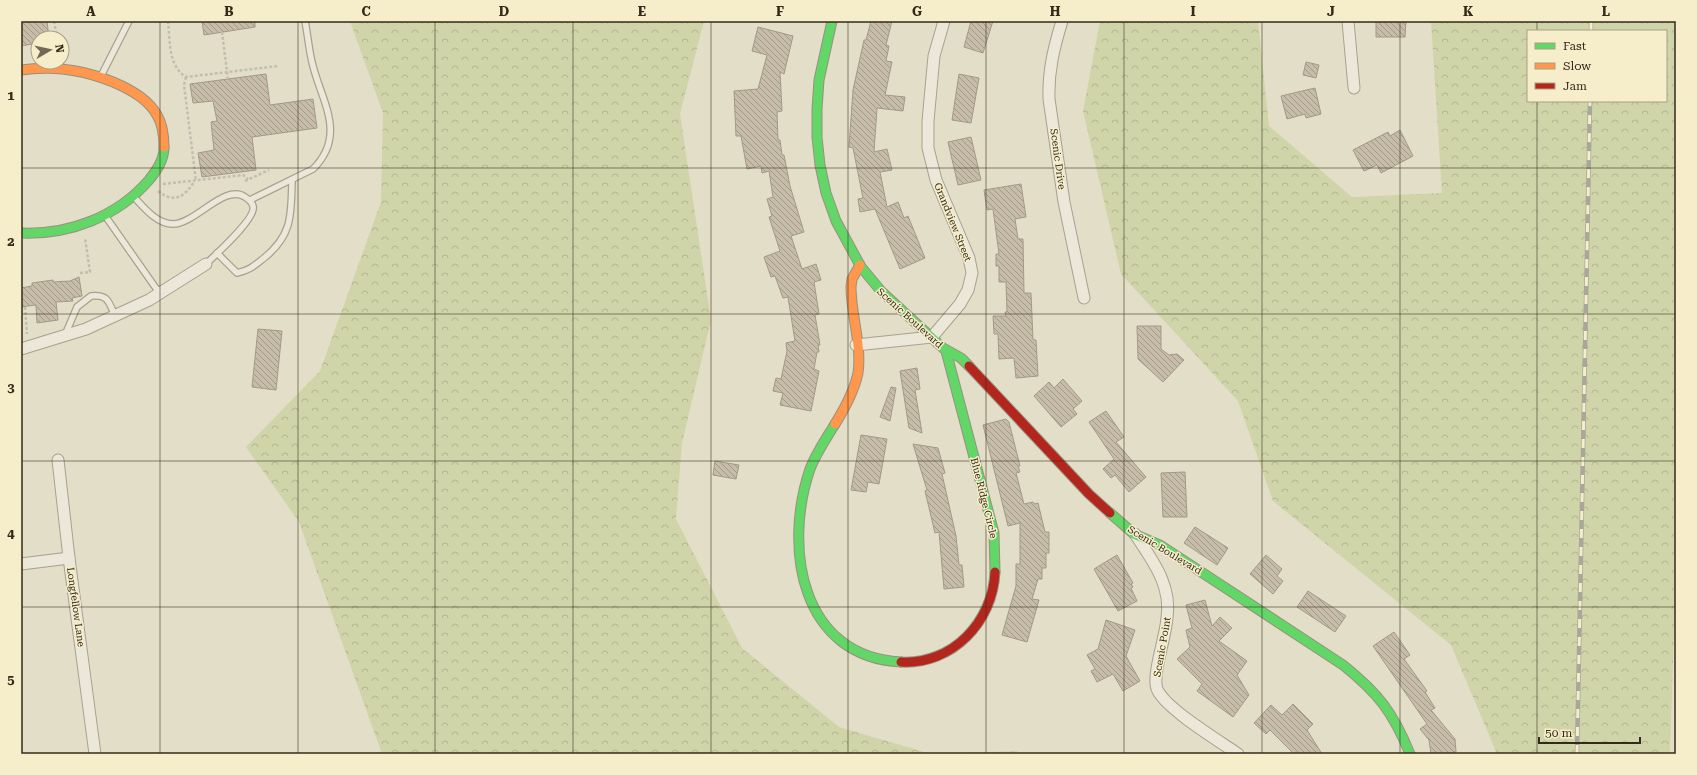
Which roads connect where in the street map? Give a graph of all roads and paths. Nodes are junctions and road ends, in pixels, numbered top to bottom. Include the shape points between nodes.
1 (129, 21) edge
2 (168, 21) edge
3 (305, 21) edge
4 (832, 21) edge
5 (944, 21) edge
6 (1062, 21) edge
7 (1348, 21) edge
8 (222, 32) dead end
9 (278, 66) dead end
10 (21, 70) edge
11 (228, 72) junction
12 (100, 77) junction
13 (186, 77) junction
14 (228, 79) dead end
15 (1354, 88) dead end
16 (268, 170) dead end
17 (292, 180) junction
18 (195, 182) junction
19 (132, 196) junction
20 (250, 200) junction
21 (105, 215) junction
22 (84, 232) dead end
23 (21, 233) edge
24 (217, 253) junction
25 (206, 264) joint
26 (860, 265) junction
27 (80, 273) dead end
28 (160, 294) junction
29 (1084, 298) dead end
30 (25, 307) dead end
31 (115, 316) junction
32 (21, 327) edge
33 (26, 327) junction
34 (65, 336) junction
35 (932, 337) junction
36 (856, 345) junction
37 (25, 348) edge
38 (946, 351) junction
39 (58, 460) dead end
40 (1134, 534) junction
41 (69, 558) junction
42 (21, 564) edge
43 (95, 754) edge
44 (1238, 754) edge
45 (1410, 754) edge

1 - 12 lane
2 - 13 path via 173,64
3 - 17 lane via 313,66 329,112 330,131 327,150 321,161 313,169
4 - 26 street, Scenic Boulevard via 823,52 817,94 817,149 822,178 835,218
5 - 35 street, Grandview Street via 934,56 928,148 936,180 969,258 972,273 968,290 960,304
6 - 29 street, Scenic Drive via 1050,63 1049,99 1064,202
7 - 15 street
8 - 11 path
9 - 11 path
10 - 12 street via 47,67 84,71
11 - 13 path
11 - 14 path
12 - 19 street via 142,98 155,112 163,130 162,159 156,170
13 - 18 path via 184,85
16 - 18 path via 246,180 243,175
17 - 20 lane
17 - 24 lane via 291,215 276,249 249,270 237,273
18 - 18 path via 183,196 174,198 164,196 156,185
19 - 20 lane via 156,219 173,224 185,221 222,198 243,195
19 - 21 street
20 - 24 lane via 254,211 249,221
21 - 23 street via 60,231
21 - 28 lane
22 - 27 path via 90,272
24 - 25 lane
25 - 28 street
26 - 35 street, Scenic Boulevard via 873,284
26 - 36 street, Blue Ridge Circle via 851,285
28 - 31 street
30 - 33 path
31 - 34 street
31 - 34 lane via 104,296 90,296 77,307
32 - 33 path
33 - 37 path
34 - 37 street
35 - 36 street
35 - 38 street, Scenic Boulevard
36 - 38 street, Blue Ridge Circle via 858,372 850,398 816,455 807,482 800,522 800,563 810,600 827,629 856,653 893,664 928,660 962,643 985,614 994,587 994,533
38 - 40 street, Scenic Boulevard via 960,358 976,373 1089,494
39 - 41 street, Longfellow Lane
40 - 44 street, Scenic Point via 1159,571 1168,598 1168,618 1156,676 1158,691 1187,718
40 - 45 street, Scenic Boulevard via 1160,545 1343,665 1388,708 1398,724
41 - 42 street
41 - 43 street, Longfellow Lane

